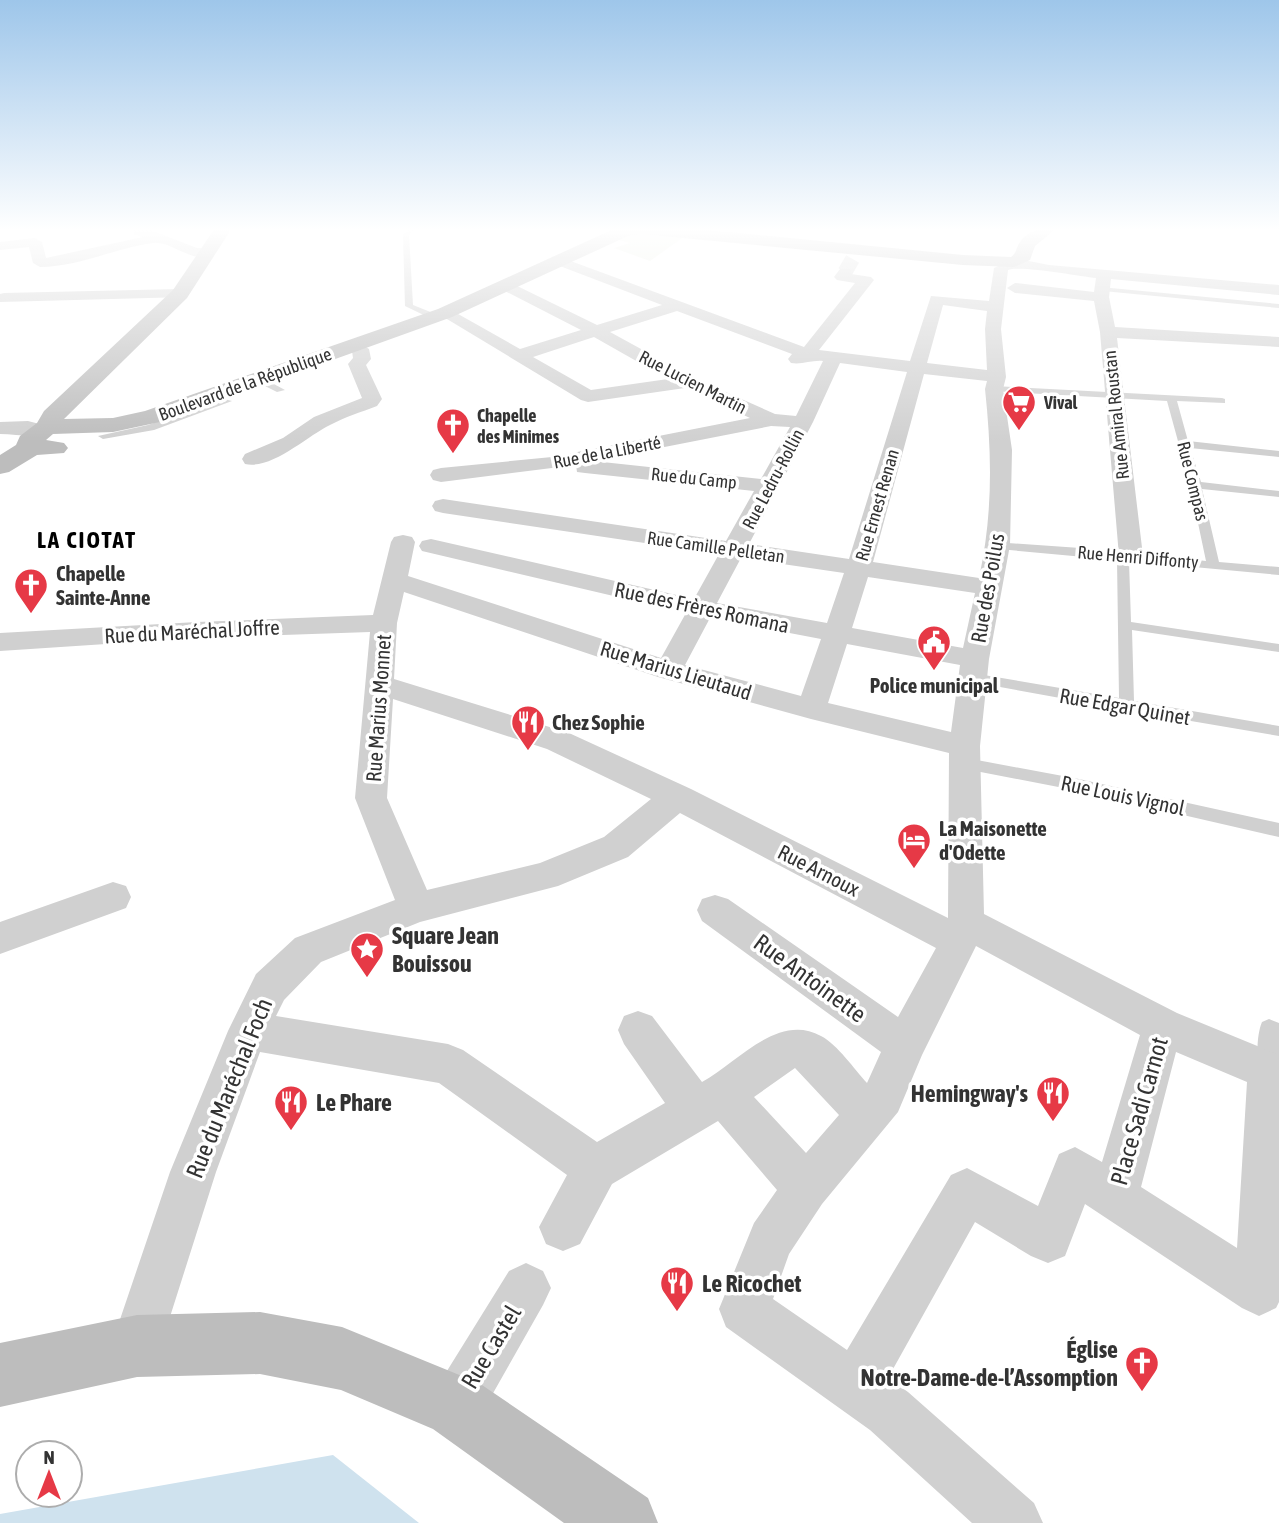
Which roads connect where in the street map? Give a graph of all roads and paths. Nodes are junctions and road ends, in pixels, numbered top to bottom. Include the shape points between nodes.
1 (175, 299) edge
2 (409, 299) edge
3 (474, 299) edge
4 (532, 299) edge
5 (657, 299) edge
6 (850, 299) tunnel mouth
7 (994, 299) edge
8 (1104, 299) edge
9 (1215, 299) edge
10 (675, 306) junction
11 (1279, 306) edge
12 (440, 315) junction
13 (989, 321) junction
14 (596, 331) junction
15 (1108, 331) junction
16 (1279, 342) edge
17 (355, 354) junction
18 (520, 355) junction
19 (802, 357) junction
20 (833, 359) junction
21 (916, 368) junction
22 (258, 379) junction
23 (687, 382) junction
24 (996, 383) junction
25 (280, 390) dead end
26 (1113, 396) junction
27 (1171, 399) junction
28 (227, 401) dead end
29 (1222, 401) dead end
30 (771, 420) junction
31 (803, 422) junction
32 (0, 428) edge
33 (104, 431) junction
34 (39, 435) junction
35 (1184, 444) junction
36 (1279, 454) edge
37 (253, 459) dead end
38 (552, 463) junction
39 (0, 466) edge
40 (441, 475) dead end
41 (1196, 485) junction
42 (768, 486) junction
43 (1279, 494) edge
44 (443, 506) dead end
45 (403, 542) dead end
46 (998, 545) junction
47 (431, 546) dead end
48 (734, 550) junction
49 (1127, 556) junction
50 (1213, 563) junction
51 (859, 567) junction
52 (1279, 571) edge
53 (393, 580) junction
54 (989, 587) junction
55 (699, 608) junction
56 (384, 623) junction
57 (1126, 625) junction
58 (836, 635) junction
59 (0, 642) edge
60 (1279, 648) edge
61 (973, 669) junction
62 (668, 670) junction
63 (378, 684) junction
64 (1127, 707) junction
65 (811, 709) junction
66 (1279, 732) edge
67 (965, 755) junction
68 (680, 798) junction
69 (1279, 830) edge
70 (113, 897) dead end
71 (416, 908) junction
72 (715, 910) dead end
73 (962, 932) junction
74 (0, 938) edge
75 (1163, 1026) junction
76 (638, 1030) dead end
77 (248, 1031) junction
78 (905, 1045) junction
79 (1274, 1052) edge
80 (709, 1102) junction
81 (867, 1116) junction
82 (596, 1168) junction
83 (1271, 1180) edge
84 (806, 1188) junction
85 (1115, 1198) junction
86 (563, 1227) dead end
87 (526, 1288) dead end
88 (1269, 1296) edge
89 (137, 1346) junction
90 (0, 1375) edge
91 (855, 1386) junction
92 (456, 1406) junction
93 (623, 1523) edge
94 (1014, 1523) edge

1 - 34 street via 53,416
2 - 12 lane via 409,306
3 - 12 street, Boulevard de la République
4 - 14 street, Rue Lucien Martin
5 - 10 street
6 - 19 street
7 - 13 street, Rue des Poilus
8 - 15 street, Rue Amiral Roustan
9 - 11 lane
10 - 14 street
10 - 19 street
12 - 17 street, Boulevard de la République
12 - 18 street
13 - 21 street, Rue Ernest Renan via 937,312
13 - 24 street, Rue des Poilus
14 - 18 street
14 - 23 street, Rue Lucien Martin
15 - 16 street
15 - 26 street, Rue Amiral Roustan
17 - 22 street, Boulevard de la République via 329,354
17 - 37 street via 370,402 321,421
18 - 23 street via 588,396
19 - 20 street
20 - 21 street
20 - 31 street, Rue Ledru-Rollin
21 - 24 street
21 - 51 street, Rue Ernest Renan
22 - 25 lane
22 - 33 street, Boulevard de la République
23 - 30 street, Rue Lucien Martin
24 - 26 lane
24 - 46 street, Rue des Poilus via 1002,450
26 - 27 lane
26 - 49 street, Rue Amiral Roustan
27 - 29 lane
27 - 35 lane, Rue Compas
28 - 33 lane via 150,428
30 - 31 street
30 - 38 street, Rue de la Liberté
31 - 42 street, Rue Ledru-Rollin
32 - 34 street via 28,427
33 - 34 street, Boulevard de la République via 55,448
34 - 39 street, Boulevard de la République
35 - 36 lane
35 - 41 lane, Rue Compas
38 - 40 street, Rue de la Liberté
38 - 42 street, Rue du Camp
41 - 43 lane
41 - 50 lane, Rue Compas
42 - 48 street, Rue Ledru-Rollin
44 - 48 street, Rue Camille Pelletan
45 - 53 street, Rue Marius Monnet
46 - 49 lane, Rue Henri Diffonty
46 - 54 street, Rue des Poilus
47 - 55 street, Rue des Frères Romana
48 - 51 street, Rue Camille Pelletan
48 - 55 street, Rue Ledru-Rollin
49 - 50 lane, Rue Henri Diffonty
49 - 57 lane
50 - 52 lane, Rue Henri Diffonty
51 - 54 street, Rue Camille Pelletan
51 - 58 street, Rue Ernest Renan
53 - 56 street, Rue Marius Monnet
53 - 62 street, Rue Marius Lieutaud
54 - 61 street, Rue des Poilus
55 - 58 street, Rue des Frères Romana
55 - 62 street, Rue Ledru-Rollin
56 - 59 street, Rue du Maréchal Joffre
56 - 63 street, Rue Marius Monnet
57 - 60 lane
57 - 64 lane
58 - 61 street, Rue des Frères Romana
58 - 65 street, Rue Ernest Renan
61 - 64 lane, Rue Edgar Quinet
61 - 67 street, Rue des Poilus
62 - 65 street, Rue Marius Lieutaud
63 - 68 street, Rue Arnoux via 558,741
63 - 71 street, Rue Marius Monnet via 371,798
64 - 66 lane, Rue Edgar Quinet
65 - 67 street, Rue Marius Lieutaud
67 - 69 lane, Rue Louis Vignol
67 - 73 street, Rue des Poilus
68 - 71 street, Rue du Maréchal Foch via 616,847 545,876
68 - 73 street, Rue Arnoux
70 - 74 street
71 - 77 street, Rue du Maréchal Foch via 308,950 270,987
72 - 78 street, Rue Antoinette
73 - 75 street, Rue Arnoux
73 - 78 street
75 - 79 street, Place Sadi Carnot
75 - 85 street, Place Sadi Carnot
76 - 80 street
77 - 82 street via 448,1064
77 - 89 street, Rue du Maréchal Foch via 193,1172
78 - 81 street via 883,1097
79 - 83 street, Place Sadi Carnot
80 - 81 street via 772,1057 794,1048 809,1051
80 - 82 street
80 - 84 street
81 - 84 street
82 - 86 street
83 - 88 street, Place Sadi Carnot
84 - 91 street via 771,1240 744,1309
85 - 88 street, Place Sadi Carnot
85 - 91 street, Place Sadi Carnot via 1075,1170 1048,1239 967,1191
87 - 92 street, Rue Castel
89 - 90 street
89 - 92 street via 260,1343 342,1359
91 - 94 street
92 - 93 street

